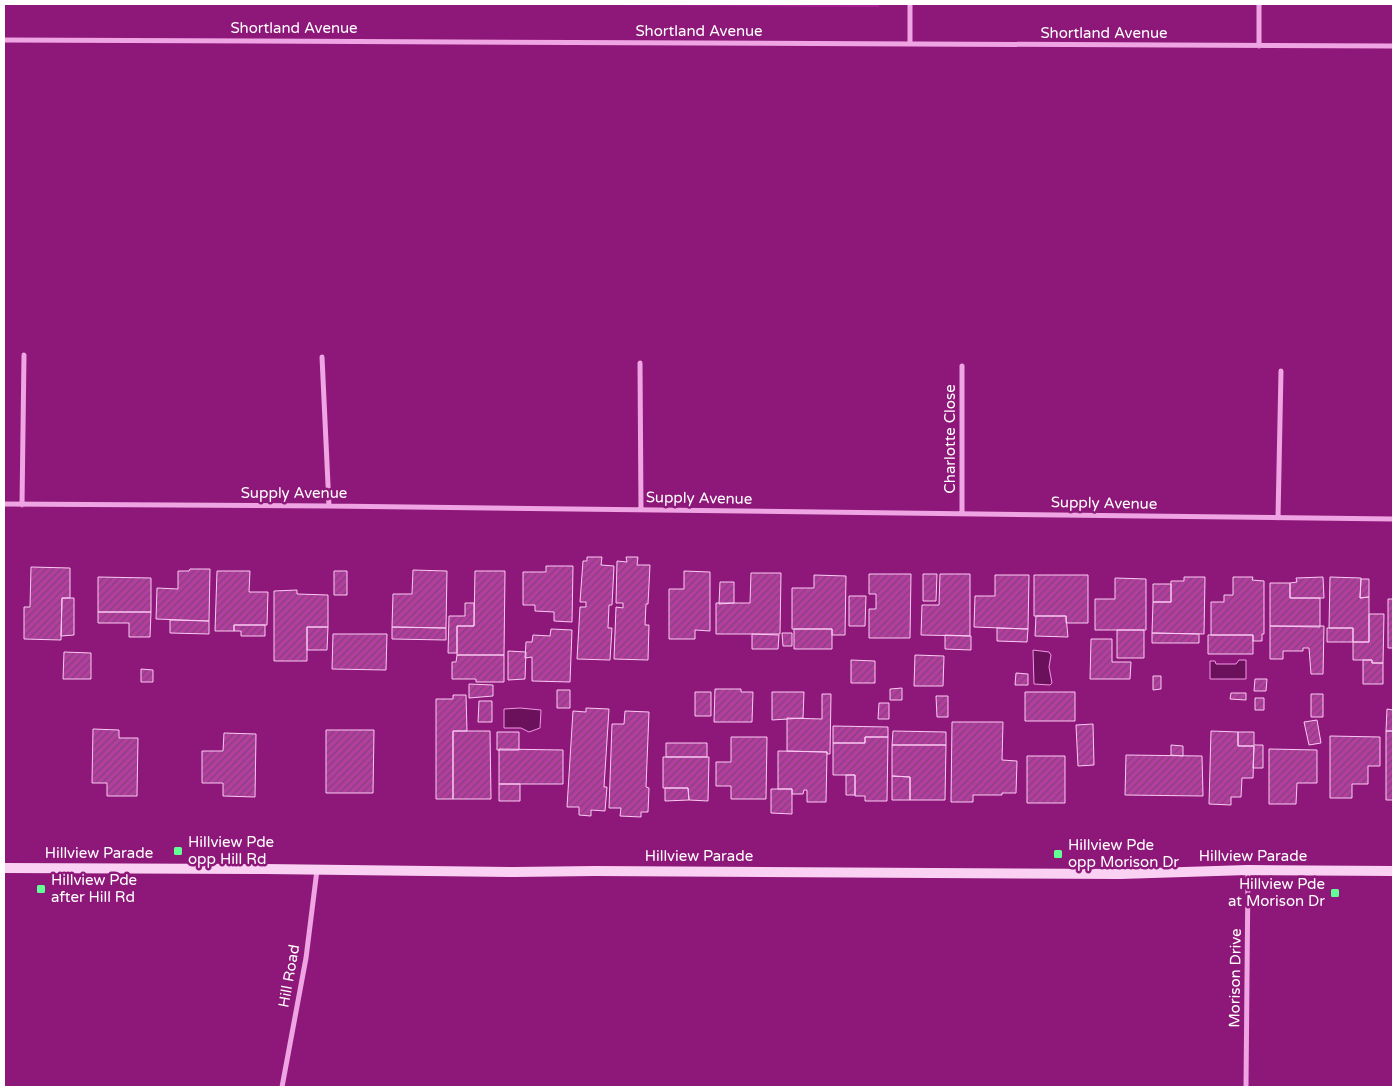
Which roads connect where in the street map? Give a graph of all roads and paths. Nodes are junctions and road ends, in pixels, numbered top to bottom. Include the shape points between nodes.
1 (910, 4) edge
2 (1259, 4) edge
3 (4, 40) edge
4 (910, 44) junction
5 (1259, 46) junction
6 (1393, 46) edge
7 (24, 355) dead end
8 (322, 357) dead end
9 (640, 363) dead end
10 (962, 366) dead end
11 (1281, 371) dead end
12 (4, 504) edge
13 (22, 504) junction
14 (329, 506) junction
15 (641, 510) junction
16 (962, 513) junction
17 (1278, 518) junction
18 (1393, 519) edge
19 (4, 868) edge
20 (317, 869) junction
21 (1248, 870) junction
22 (1393, 871) edge
23 (282, 1087) edge
24 (1246, 1087) edge

1 - 4 street
2 - 5 street
3 - 4 street, Shortland Avenue
4 - 5 street, Shortland Avenue
5 - 6 street, Shortland Avenue
7 - 13 street
8 - 14 street
9 - 15 street
10 - 16 street, Charlotte Close
11 - 17 street
12 - 13 street, Supply Avenue
13 - 14 street, Supply Avenue
14 - 15 street, Supply Avenue
15 - 16 street, Supply Avenue
16 - 17 street, Supply Avenue
17 - 18 street, Supply Avenue
19 - 20 street, Hillview Parade
20 - 21 street, Hillview Parade via 1120,874
20 - 23 street, Hill Road via 306,958
21 - 22 street, Hillview Parade
21 - 24 street, Morison Drive

